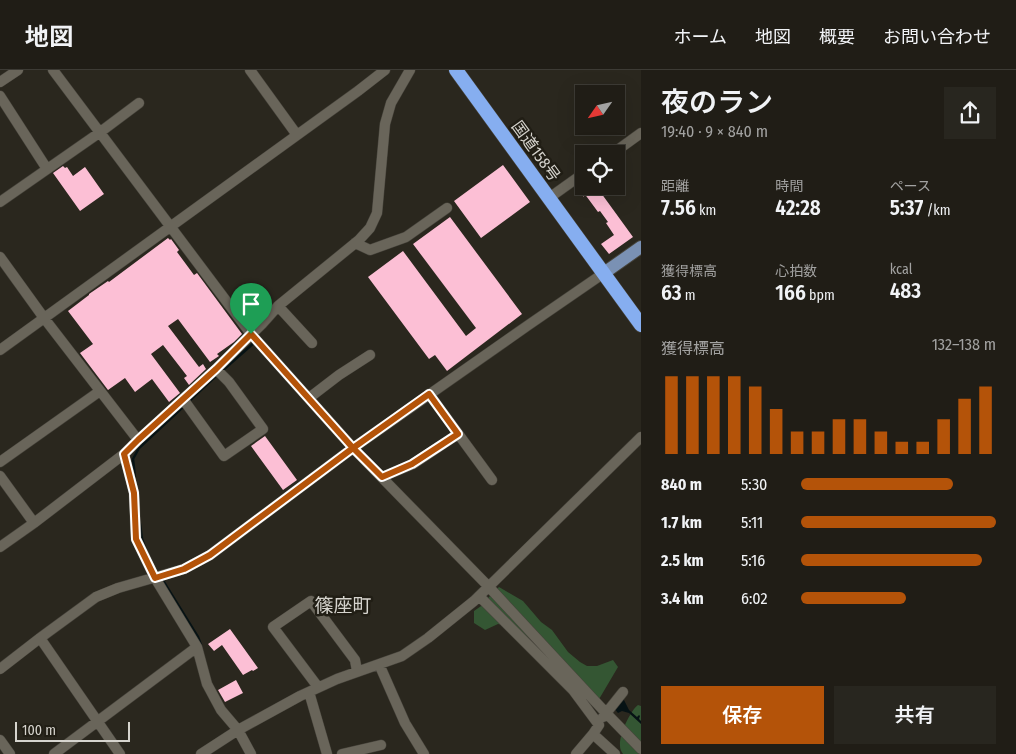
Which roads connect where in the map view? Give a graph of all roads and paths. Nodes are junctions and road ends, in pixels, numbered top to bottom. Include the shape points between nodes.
1 (18, 70) edge
2 (52, 70) edge
3 (250, 70) edge
4 (385, 70) edge
5 (410, 70) edge
6 (456, 70) edge
7 (0, 82) edge
8 (0, 96) edge
9 (139, 102) dead end
10 (99, 132) junction
11 (641, 133) edge
12 (297, 135) junction
13 (624, 145) edge
14 (47, 169) junction
15 (575, 179) edge
16 (549, 198) junction
17 (0, 202) edge
18 (446, 208) dead end
19 (170, 227) junction
20 (355, 243) junction
21 (641, 248) edge
22 (0, 257) edge
23 (604, 273) junction
24 (278, 306) junction
25 (44, 318) junction
26 (641, 325) edge
27 (251, 334) junction
28 (312, 343) dead end
29 (0, 350) edge
30 (370, 355) dead end
31 (216, 369) junction
32 (100, 391) junction
33 (429, 394) junction
34 (309, 398) junction
35 (183, 399) junction
36 (458, 434) junction
37 (641, 437) edge
38 (138, 440) junction
39 (353, 448) junction
40 (124, 454) junction
41 (0, 462) edge
42 (0, 476) edge
43 (382, 477) junction
44 (492, 480) dead end
45 (34, 522) junction
46 (0, 547) edge
47 (155, 578) junction
48 (488, 586) junction
49 (479, 596) junction
50 (40, 638) junction
51 (198, 647) junction
52 (378, 664) junction
53 (0, 669) edge
54 (357, 672) junction
55 (313, 689) junction
56 (623, 692) dead end
57 (606, 713) junction
58 (98, 722) junction
59 (596, 729) junction
60 (238, 730) junction
61 (0, 740) edge
62 (381, 745) dead end
63 (641, 749) edge
64 (10, 754) edge
65 (54, 754) edge
66 (120, 754) edge
67 (203, 754) edge
68 (251, 754) edge
69 (327, 754) edge
70 (342, 754) edge
71 (424, 754) edge
72 (576, 754) edge
73 (615, 754) edge

1 - 7 street
2 - 10 street
3 - 12 street
4 - 12 street
5 - 20 street via 391,103 385,124 377,213 370,228
6 - 16 highway, 国道158号
8 - 14 street
9 - 10 street
10 - 14 street
10 - 19 street
11 - 13 street
12 - 19 street
14 - 17 street
15 - 16 street
16 - 23 highway, 国道158号
18 - 20 street via 406,237 370,250
19 - 25 street
19 - 27 street
20 - 24 street
21 - 23 main road
22 - 25 street
23 - 26 highway, 国道158号
23 - 33 street
24 - 27 street
24 - 28 street
25 - 29 street
25 - 32 street
27 - 31 street
27 - 34 street
30 - 34 street
31 - 35 street
31 - 35 street via 263,429 224,456
32 - 38 street
32 - 41 street
33 - 36 street
33 - 39 street
34 - 39 street
35 - 38 street
36 - 43 street via 412,464
36 - 44 street
37 - 48 street
38 - 40 street
39 - 43 street
39 - 47 street via 210,555 184,569
40 - 45 street
40 - 47 street via 134,493 136,539
42 - 45 street
43 - 48 street
45 - 46 street
47 - 50 street via 96,597
47 - 51 street
48 - 49 street
48 - 57 street
49 - 52 street via 402,656
49 - 59 street via 573,690
50 - 53 street
50 - 58 street
51 - 58 street
51 - 60 street via 207,684 221,710
52 - 54 street
52 - 71 street via 405,723
54 - 55 street
54 - 55 street via 355,660 311,601 273,628
55 - 60 street
55 - 69 street
56 - 57 street
57 - 59 street
57 - 63 street
58 - 65 street
58 - 66 street
59 - 72 street
59 - 73 street
60 - 67 street
60 - 68 street
61 - 64 street
62 - 70 street

